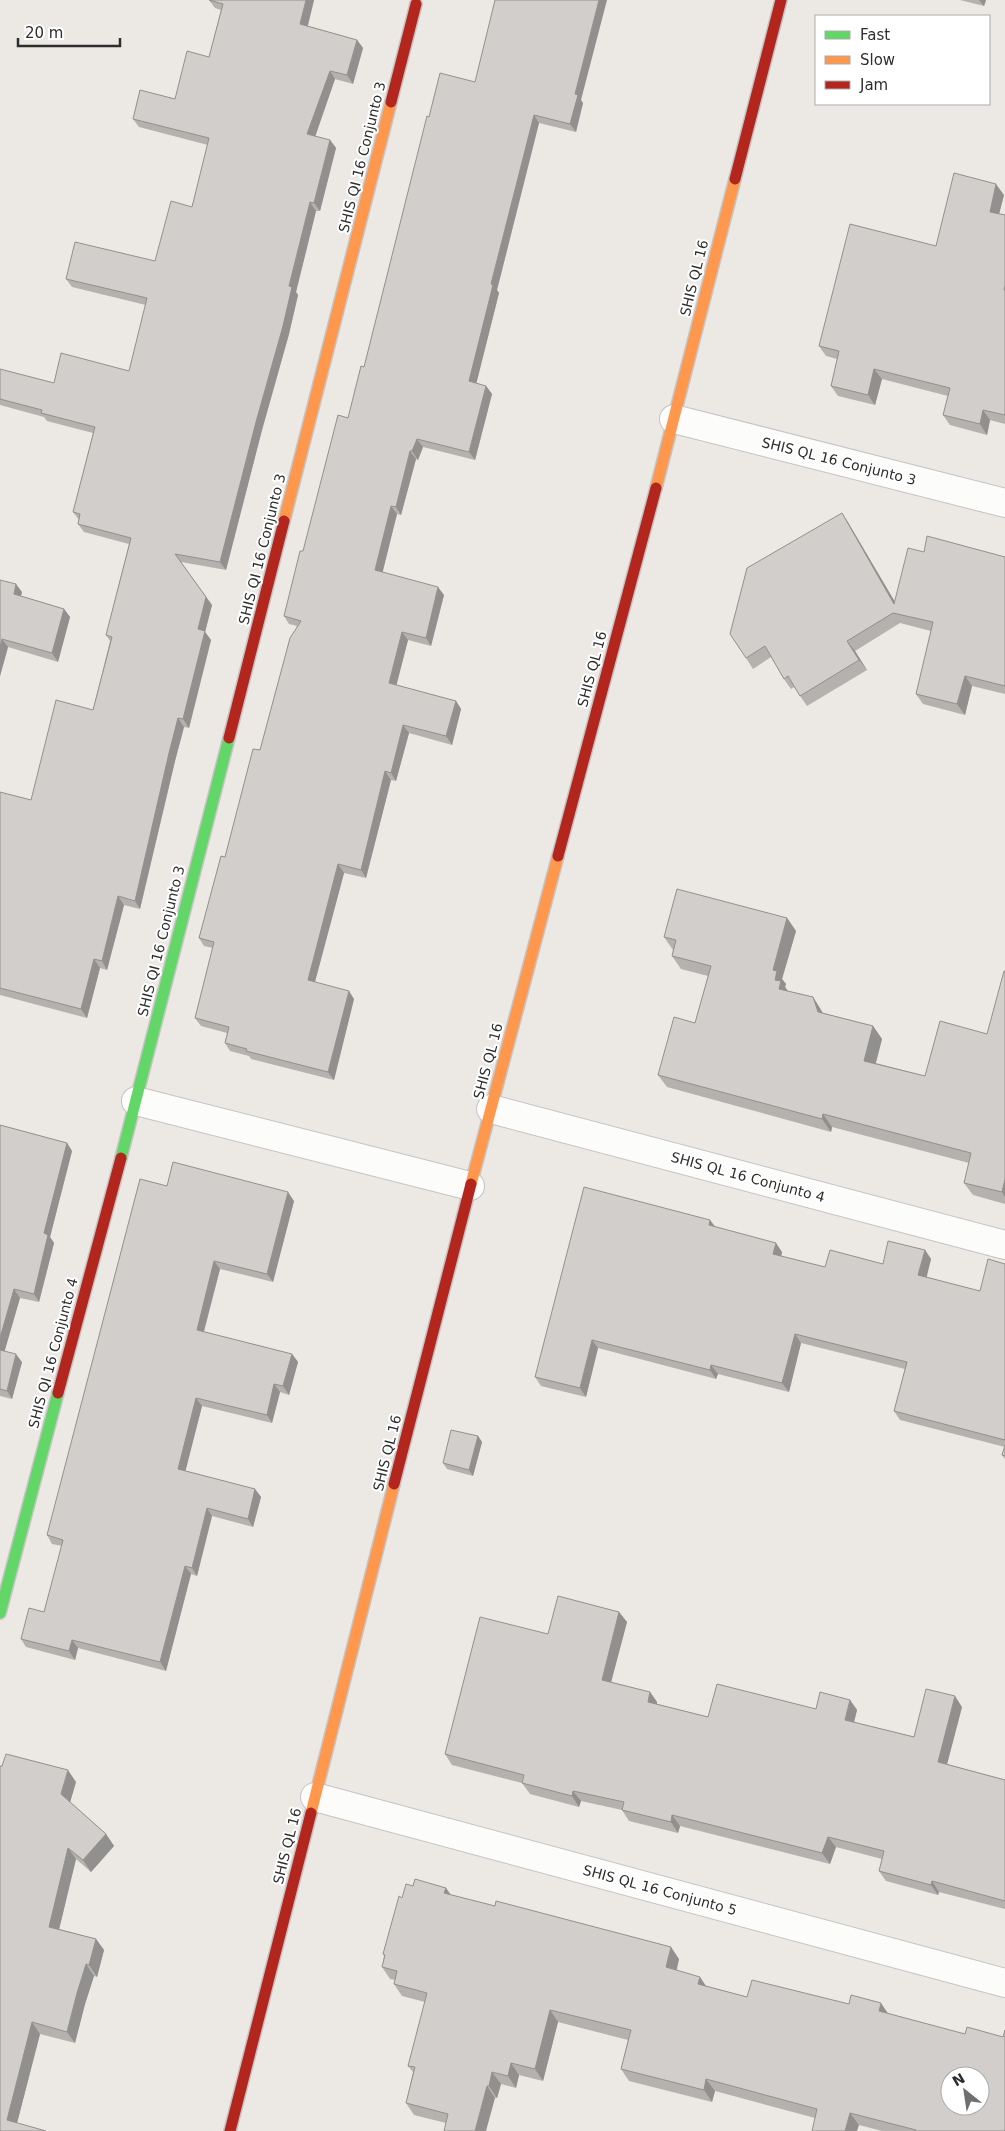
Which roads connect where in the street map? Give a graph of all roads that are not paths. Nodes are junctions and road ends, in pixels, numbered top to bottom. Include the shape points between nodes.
1 (781, 0) edge
2 (416, 4) dead end
3 (674, 419) junction
4 (1005, 503) edge
5 (136, 1101) junction
6 (491, 1109) junction
7 (470, 1186) junction
8 (1005, 1245) edge
9 (0, 1613) edge
10 (314, 1796) junction
11 (1005, 1983) edge
12 (230, 2131) edge

1 - 3 street, SHIS QL 16
2 - 5 street, SHIS QI 16 Conjunto 3
3 - 4 street, SHIS QL 16 Conjunto 3
3 - 6 street, SHIS QL 16
5 - 7 street
5 - 9 street, SHIS QI 16 Conjunto 4
6 - 7 street, SHIS QL 16
6 - 8 street, SHIS QL 16 Conjunto 4
7 - 10 street, SHIS QL 16
10 - 11 street, SHIS QL 16 Conjunto 5
10 - 12 street, SHIS QL 16

